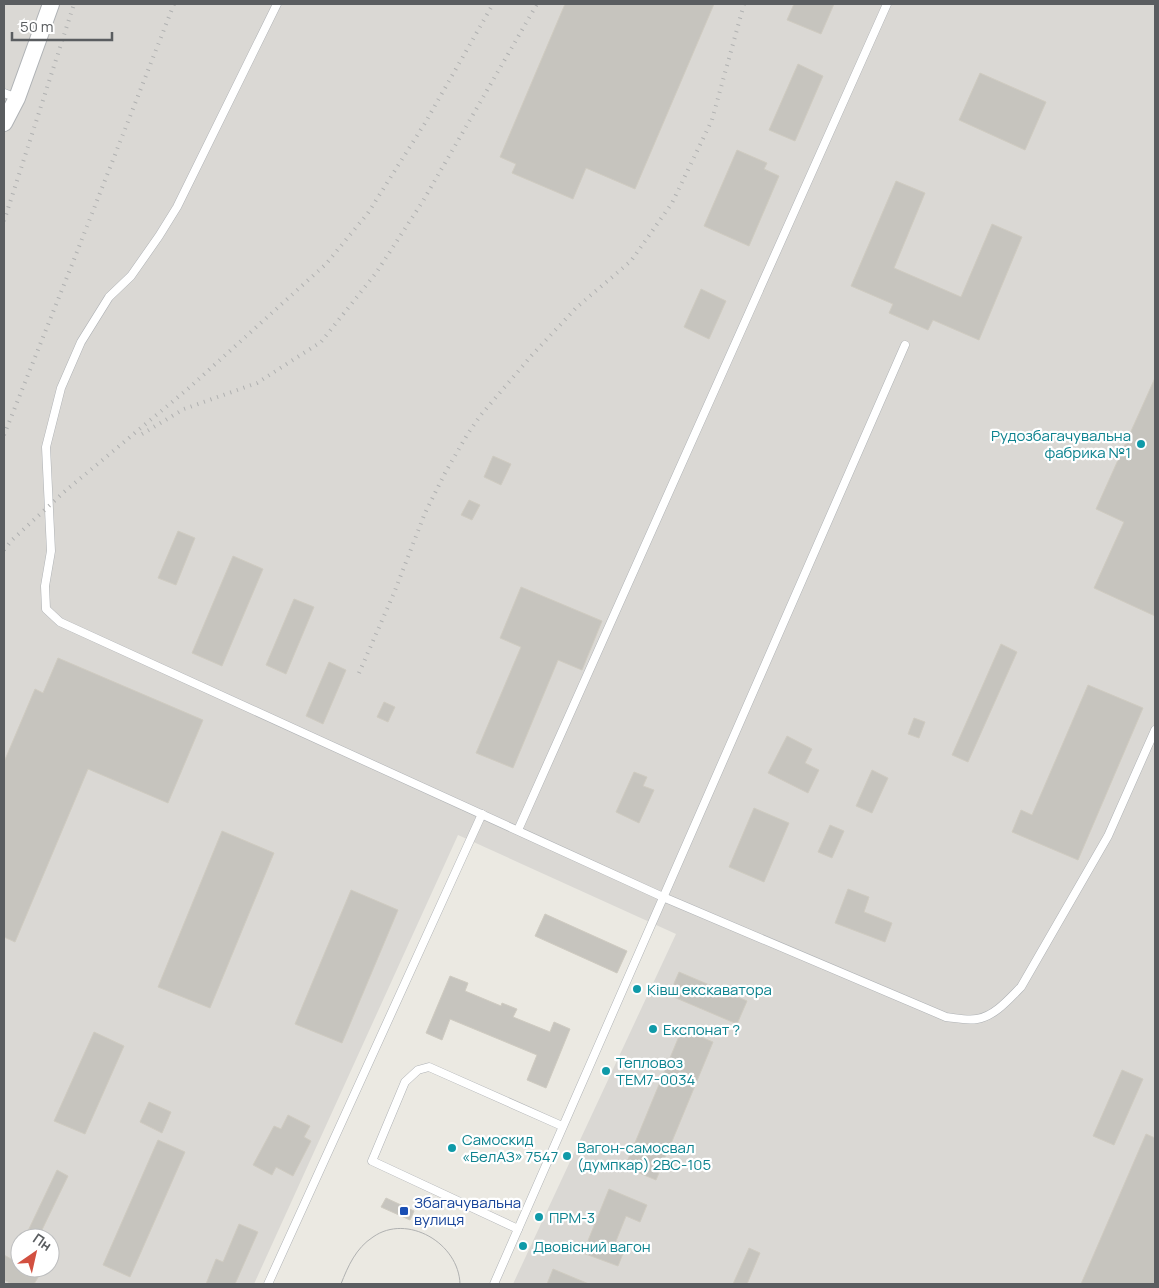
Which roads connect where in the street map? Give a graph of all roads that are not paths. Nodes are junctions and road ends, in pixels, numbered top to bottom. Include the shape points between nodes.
1 (51, 4) edge
2 (277, 4) edge
3 (887, 4) edge
4 (11, 96) edge
5 (4, 123) edge
6 (905, 345) dead end
7 (1155, 730) edge
8 (482, 814) junction
9 (518, 830) junction
10 (663, 897) junction
11 (562, 1126) junction
12 (518, 1229) junction
13 (268, 1284) edge
14 (494, 1284) edge

1 - 4 street
2 - 8 lane via 177,207 131,276 100,312 81,342 62,388 46,447 51,551 45,586 46,609 60,622
3 - 9 lane
4 - 5 street
6 - 10 lane
7 - 10 lane via 1108,836 1021,987 1003,1005 978,1019 946,1017
8 - 9 lane
8 - 13 lane
9 - 10 lane
10 - 11 lane
11 - 12 lane
11 - 12 lane via 429,1067 418,1070 405,1082 372,1161
12 - 14 lane

